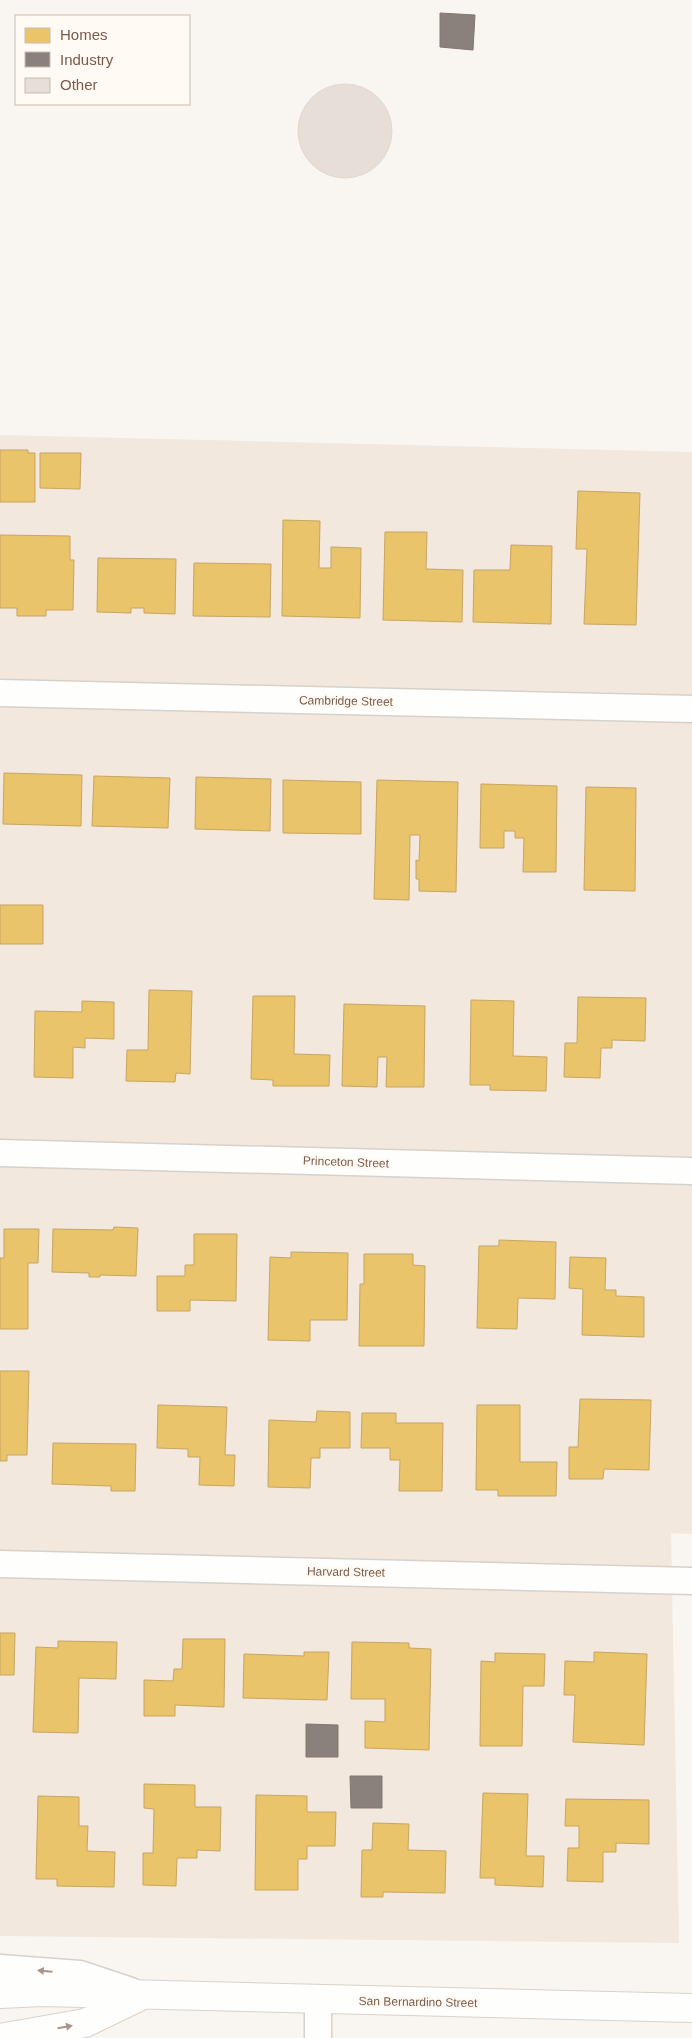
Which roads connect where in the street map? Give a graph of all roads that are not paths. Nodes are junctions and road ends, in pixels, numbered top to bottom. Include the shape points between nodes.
1 (0, 693) edge
2 (692, 709) edge
3 (0, 1153) edge
4 (692, 1172) edge
5 (0, 1564) edge
6 (692, 1581) edge
7 (0, 1968) edge
8 (0, 1994) edge
9 (143, 1996) junction
10 (318, 1999) junction
11 (692, 2008) edge
12 (0, 2038) edge
13 (318, 2038) edge

1 - 2 street, Cambridge Street
3 - 4 street, Princeton Street
5 - 6 street, Harvard Street
9 -> 7 street via 80,1974
8 - 9 main road, San Bernardino Street via 43,1992
9 - 10 main road, San Bernardino Street
12 -> 9 main road, San Bernardino Street via 85,2023
10 - 11 main road, San Bernardino Street
10 - 13 street

